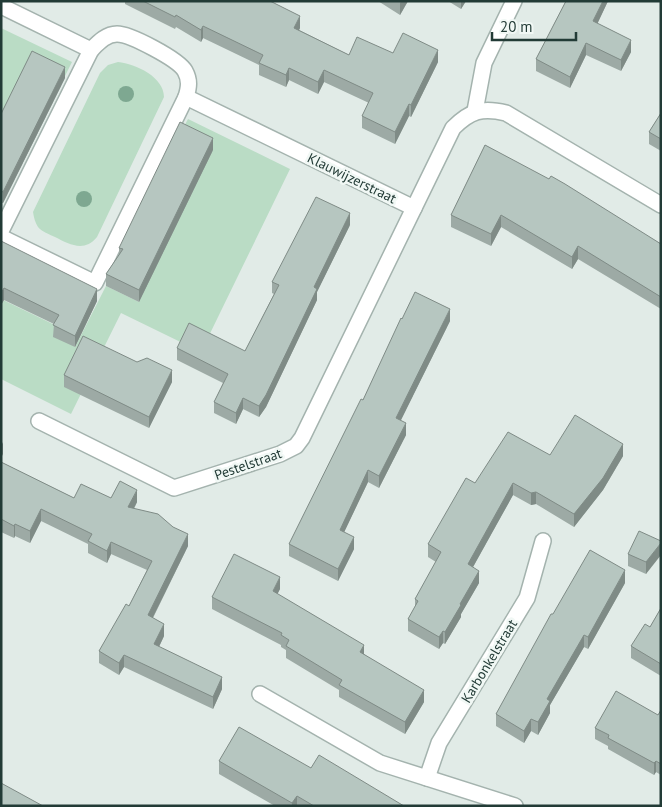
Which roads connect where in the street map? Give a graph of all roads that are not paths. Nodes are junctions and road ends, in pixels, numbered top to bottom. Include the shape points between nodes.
1 (514, 1) edge
2 (1, 6) edge
3 (90, 50) junction
4 (186, 97) junction
5 (475, 111) junction
6 (661, 204) edge
7 (414, 208) junction
8 (1, 232) edge
9 (1, 237) edge
10 (39, 421) dead end
11 (543, 541) dead end
12 (260, 694) dead end
13 (427, 778) junction
14 (515, 806) edge

1 - 5 street via 484,63
2 - 3 street
3 - 4 street via 105,38 116,34 128,36 166,55 184,69 190,83
3 - 8 street
4 - 7 street, Klauwijzerstraat
4 - 9 street via 95,283
5 - 6 street via 506,113
5 - 7 street, Klauwijzerstraat via 453,128
7 - 10 street, Pestelstraat via 296,446 174,488
11 - 13 street, Karbonkelstraat via 527,598 439,743
12 - 13 street via 380,763
13 - 14 street

